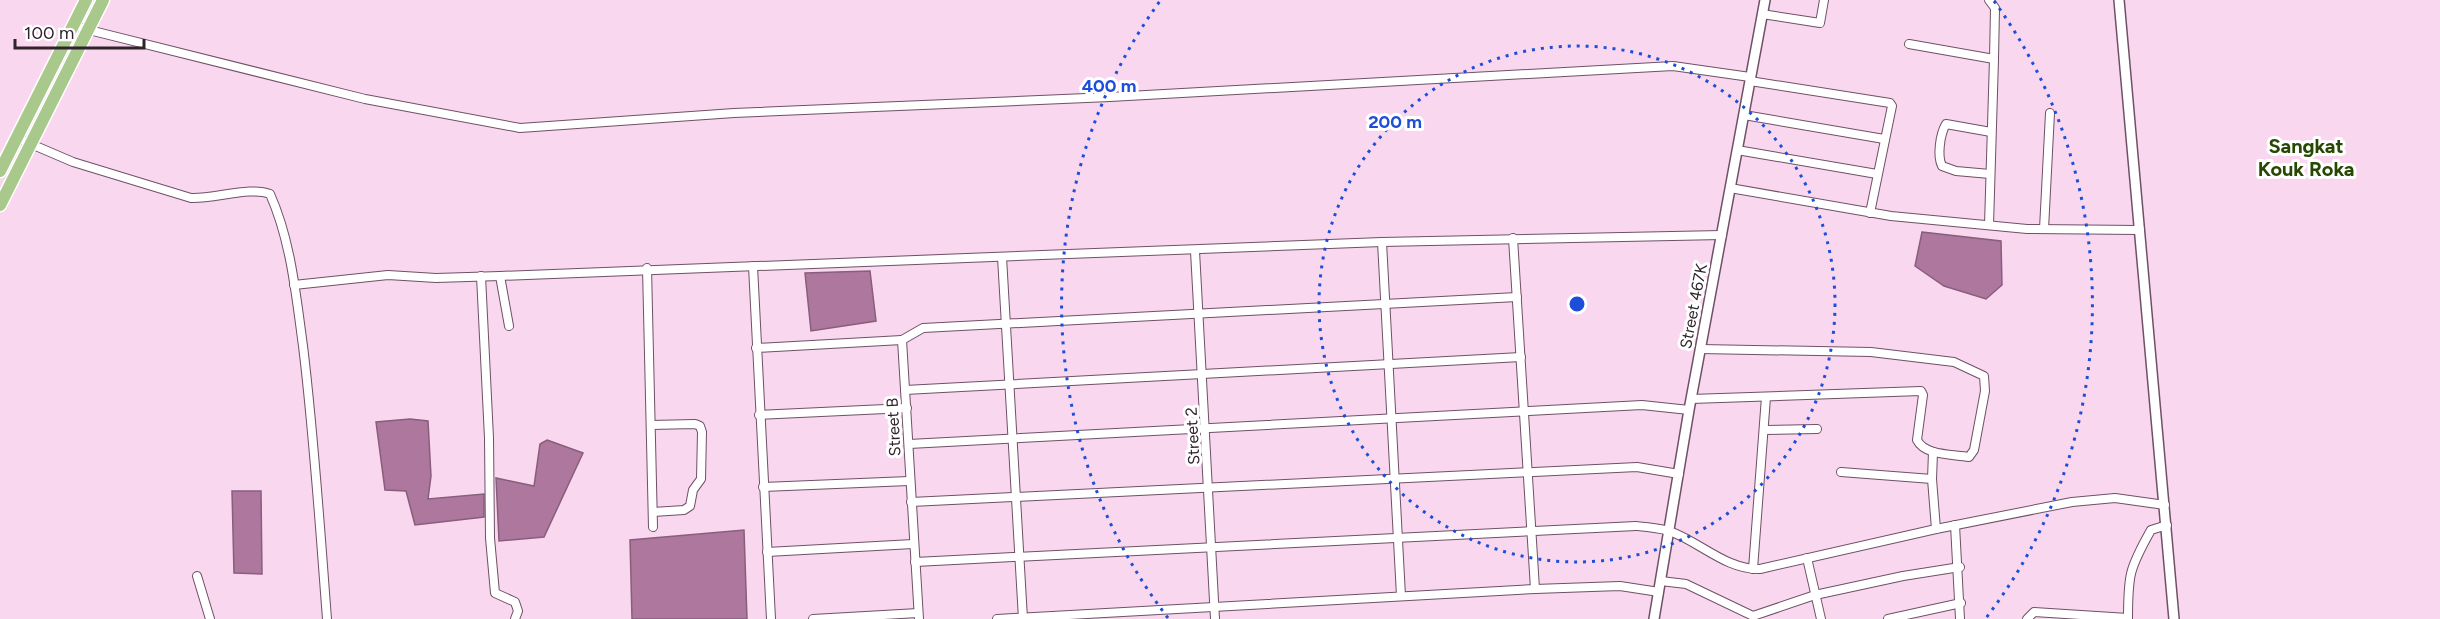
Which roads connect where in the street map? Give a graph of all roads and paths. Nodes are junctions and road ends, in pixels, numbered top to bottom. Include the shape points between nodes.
1 (86, 0) edge
2 (103, 0) edge
3 (1764, 0) edge
4 (1824, 0) edge
5 (1989, 0) edge
6 (2119, 0) edge
7 (1762, 14) junction
8 (73, 26) junction
9 (88, 30) junction
10 (1909, 44) dead end
11 (1994, 59) junction
12 (1750, 79) junction
13 (2050, 113) dead end
14 (1744, 115) junction
15 (1991, 132) junction
16 (17, 138) junction
17 (1884, 139) junction
18 (29, 145) junction
19 (1737, 150) junction
20 (0, 171) edge
21 (1877, 174) junction
22 (1990, 174) junction
23 (1730, 188) junction
24 (0, 205) edge
25 (1870, 213) junction
26 (1989, 225) junction
27 (2044, 229) junction
28 (2140, 230) junction
29 (1722, 235) junction
30 (1513, 238) junction
31 (1383, 242) junction
32 (1195, 251) junction
33 (1002, 257) junction
34 (753, 266) junction
35 (647, 268) junction
36 (481, 276) junction
37 (500, 276) junction
38 (294, 285) junction
39 (1517, 297) junction
40 (1385, 304) junction
41 (1199, 314) junction
42 (1006, 325) junction
43 (509, 326) dead end
44 (902, 340) junction
45 (756, 348) junction
46 (1700, 349) junction
47 (1521, 357) junction
48 (1389, 364) junction
49 (1202, 373) junction
50 (1010, 384) junction
51 (905, 390) junction
52 (1766, 397) junction
53 (1691, 399) junction
54 (907, 408) junction
55 (1689, 410) junction
56 (1524, 411) junction
57 (759, 415) junction
58 (1392, 419) junction
59 (651, 425) junction
60 (1205, 429) junction
61 (1817, 429) dead end
62 (1764, 430) junction
63 (1013, 439) junction
64 (909, 444) junction
65 (1933, 452) junction
66 (1528, 472) junction
67 (1841, 472) dead end
68 (1679, 474) junction
69 (1395, 479) junction
70 (1932, 479) junction
71 (909, 481) junction
72 (763, 487) junction
73 (1208, 488) junction
74 (1016, 497) junction
75 (911, 502) junction
76 (2165, 505) junction
77 (653, 512) junction
78 (1955, 525) junction
79 (2166, 525) junction
80 (653, 527) dead end
81 (1936, 529) junction
82 (1531, 531) junction
83 (1669, 531) junction
84 (1398, 538) junction
85 (913, 544) junction
86 (1212, 548) junction
87 (767, 552) junction
88 (1020, 557) junction
89 (1807, 558) junction
90 (915, 562) junction
91 (1959, 567) junction
92 (1753, 569) junction
93 (197, 576) dead end
94 (1661, 581) junction
95 (1535, 589) junction
96 (1659, 592) junction
97 (1401, 596) junction
98 (1815, 596) junction
99 (1961, 603) junction
100 (1215, 605) junction
101 (918, 616) edge
102 (1023, 618) edge
103 (210, 619) edge
104 (327, 619) edge
105 (515, 619) edge
106 (771, 619) edge
107 (813, 619) edge
108 (997, 619) edge
109 (1215, 619) edge
110 (1654, 619) edge
111 (1821, 619) edge
112 (1888, 619) edge
113 (1960, 619) edge
114 (2026, 619) edge
115 (2128, 619) edge
116 (2174, 619) edge

1 - 8 main road
2 - 9 main road
3 - 7 street, Street 467K
4 - 7 street via 1820,23
5 - 11 street via 1995,8
6 - 28 street
7 - 12 street, Street 467K
8 - 9 street
8 - 16 main road
9 - 12 street via 365,99 520,128 734,113 1673,66
9 - 18 main road
10 - 11 street
11 - 15 street
12 - 14 street, Street 467K
12 - 17 street via 1890,103
13 - 27 street
14 - 17 street
14 - 19 street, Street 467K
15 - 22 street
15 - 22 street via 1946,124 1939,162 1956,171
16 - 18 street
16 - 20 main road
17 - 21 street
18 - 24 main road
18 - 38 street via 192,198 212,199 254,191 270,194 279,214
19 - 21 street
19 - 23 street, Street 467K
21 - 25 street
22 - 26 street
23 - 25 street
23 - 29 street, Street 467K
25 - 26 street
26 - 27 street
27 - 28 street
28 - 76 street
29 - 30 street
29 - 46 street, Street 467K
30 - 31 street
30 - 39 street
31 - 32 street
31 - 40 street
32 - 33 street
32 - 41 street, Street 2
33 - 34 street
33 - 42 street
34 - 35 street
34 - 45 street
35 - 37 street
35 - 59 street
36 - 37 street
36 - 38 street via 388,275
36 - 105 street via 495,593 516,602
37 - 43 street
38 - 104 street via 309,396
39 - 40 street
39 - 47 street
40 - 41 street
40 - 48 street
41 - 42 street
41 - 49 street, Street 2
42 - 44 street via 923,328
42 - 50 street
44 - 45 street
44 - 51 street, Street B
45 - 57 street
46 - 53 street, Street 467K
46 - 65 street via 1871,351 1954,362 1977,371 1984,376 1984,391 1974,450 1969,457
47 - 48 street
47 - 56 street
48 - 49 street
48 - 58 street
49 - 50 street
49 - 60 street, Street 2
50 - 51 street
50 - 63 street
51 - 54 street, Street B
52 - 53 street
52 - 62 street
52 - 65 street via 1921,391 1917,440
53 - 55 street, Street 467K
54 - 57 street
54 - 64 street, Street B
55 - 56 street via 1642,405
55 - 68 street, Street 467K
56 - 58 street
56 - 66 street
57 - 72 street
58 - 60 street
58 - 69 street
59 - 77 street
59 - 77 street via 695,424 702,432 701,479 693,490 690,506
60 - 63 street
60 - 73 street, Street 2
61 - 62 street
62 - 92 street
63 - 64 street
63 - 74 street
64 - 71 street, Street B
65 - 70 street
66 - 68 street via 1637,467
66 - 69 street
66 - 82 street
67 - 70 street
68 - 83 street, Street 467K
69 - 73 street
69 - 84 street
70 - 81 street
71 - 72 street
71 - 75 street, Street B
72 - 87 street
73 - 74 street
73 - 86 street, Street 2
74 - 75 street
74 - 88 street
75 - 85 street, Street B
76 - 78 street via 2115,498 2072,502
76 - 79 street
77 - 80 street
78 - 81 street
78 - 91 street
79 - 115 street via 2151,530 2132,567 2128,577
79 - 116 street
81 - 89 street
82 - 83 street via 1636,526
82 - 84 street
82 - 95 street
83 - 92 street via 1712,554
83 - 94 street, Street 467K
84 - 86 street
84 - 97 street
85 - 87 street
85 - 90 street, Street B
86 - 88 street
86 - 100 street, Street 2
87 - 106 street
88 - 90 street
88 - 102 street
89 - 92 street
89 - 98 street
90 - 101 street, Street B
91 - 98 street
91 - 99 street
93 - 103 street
94 - 96 street, Street 467K
94 - 98 street via 1686,584 1753,616
95 - 96 street via 1620,586
95 - 97 street
96 - 110 street, Street 467K
97 - 100 street
98 - 111 street
99 - 112 street
99 - 113 street
100 - 102 street
100 - 109 street, Street 2
101 - 107 street
102 - 108 street
114 - 115 street via 2034,612 2050,612

